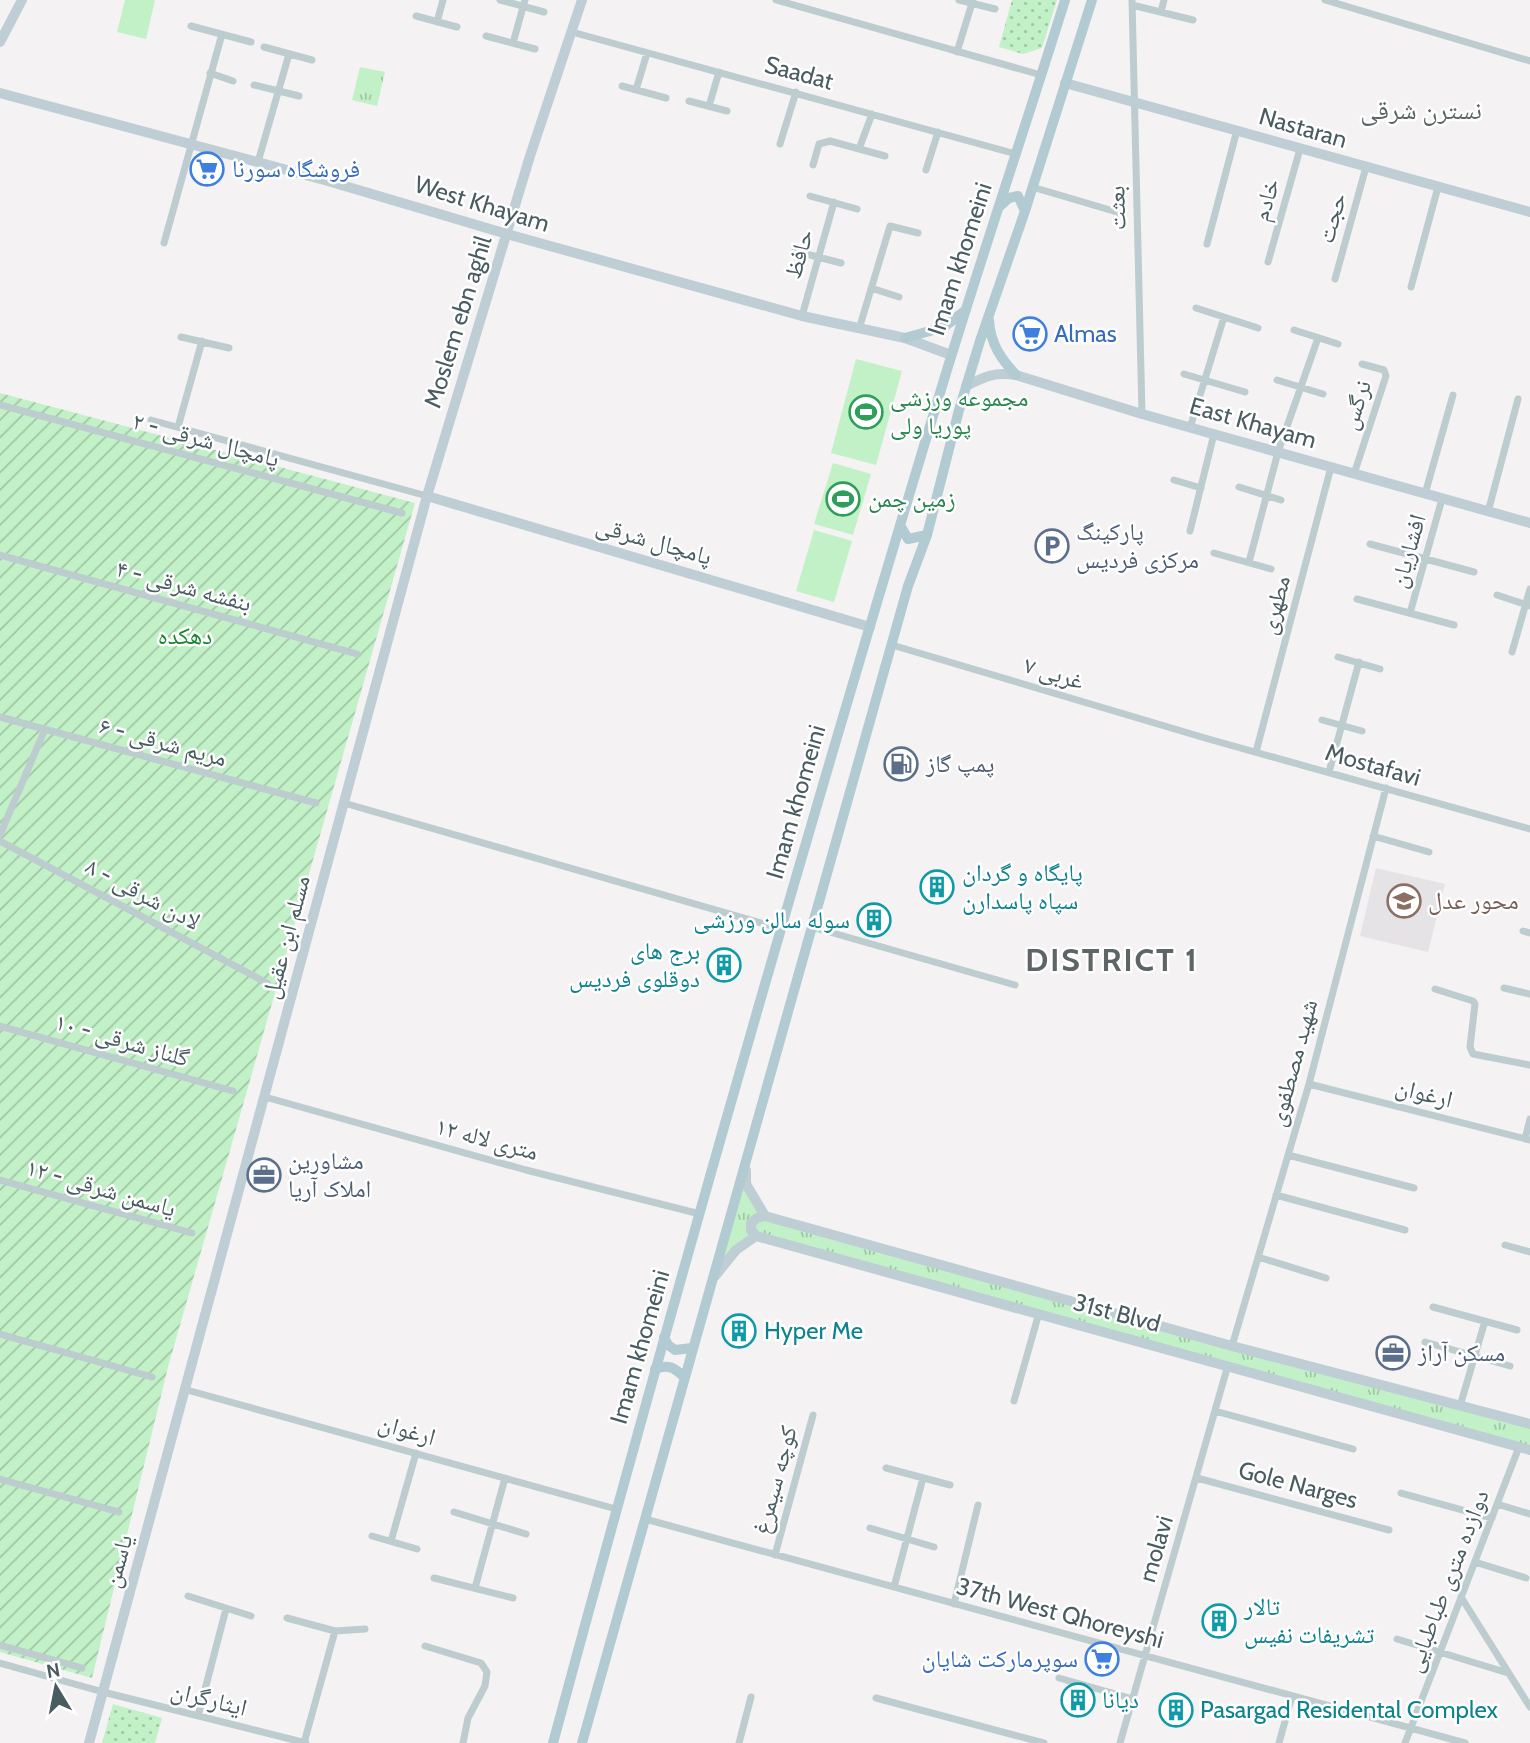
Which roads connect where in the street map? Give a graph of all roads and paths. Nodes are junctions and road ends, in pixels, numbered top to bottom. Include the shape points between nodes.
1 (22, 0) edge
2 (443, 0) edge
3 (500, 0) edge
4 (582, 0) edge
5 (776, 0) edge
6 (959, 0) edge
7 (1065, 0) edge
8 (1093, 0) edge
9 (1164, 0) edge
10 (1325, 0) edge
11 (973, 2) edge
12 (524, 3) edge
13 (1132, 3) edge
14 (995, 9) dead end
15 (544, 12) dead end
16 (1161, 12) junction
17 (416, 16) dead end
18 (1193, 20) dead end
19 (437, 22) junction
20 (191, 26) dead end
21 (457, 27) dead end
22 (572, 32) junction
23 (222, 34) junction
24 (486, 36) dead end
25 (0, 42) edge
26 (251, 42) dead end
27 (513, 43) junction
28 (264, 47) dead end
29 (535, 49) dead end
30 (647, 52) junction
31 (957, 52) junction
32 (289, 54) junction
33 (312, 61) dead end
34 (1530, 61) edge
35 (719, 72) junction
36 (210, 73) junction
37 (1041, 75) junction
38 (233, 81) dead end
39 (1065, 83) junction
40 (254, 85) dead end
41 (622, 86) dead end
42 (636, 90) junction
43 (278, 91) junction
44 (796, 92) junction
45 (0, 93) edge
46 (299, 96) dead end
47 (666, 98) dead end
48 (689, 101) dead end
49 (1135, 104) junction
50 (709, 106) junction
51 (727, 111) dead end
52 (872, 114) junction
53 (1237, 130) junction
54 (938, 132) junction
55 (191, 143) junction
56 (780, 144) dead end
57 (859, 149) junction
58 (1300, 149) junction
59 (1016, 154) junction
60 (886, 156) dead end
61 (258, 162) junction
62 (813, 165) dead end
63 (1366, 167) junction
64 (926, 170) dead end
65 (1032, 187) junction
66 (1438, 187) junction
67 (810, 196) dead end
68 (834, 202) junction
69 (1000, 206) junction
70 (858, 209) dead end
71 (1025, 211) junction
72 (1117, 212) dead end
73 (1530, 212) edge
74 (918, 233) dead end
75 (507, 234) junction
76 (164, 243) dead end
77 (1207, 244) dead end
78 (795, 251) dead end
79 (818, 257) junction
80 (841, 262) dead end
81 (1268, 262) dead end
82 (1335, 279) dead end
83 (1411, 287) dead end
84 (871, 288) junction
85 (899, 297) dead end
86 (1196, 308) dead end
87 (966, 310) junction
88 (989, 315) junction
89 (802, 316) junction
90 (1224, 317) junction
91 (1258, 328) dead end
92 (859, 330) junction
93 (1294, 330) dead end
94 (181, 337) dead end
95 (905, 338) junction
96 (1318, 338) junction
97 (202, 341) junction
98 (1338, 344) dead end
99 (229, 348) dead end
100 (951, 355) junction
101 (1362, 364) dead end
102 (1184, 374) dead end
103 (1017, 375) junction
104 (1205, 380) junction
105 (1277, 380) dead end
106 (966, 386) junction
107 (1301, 387) junction
108 (1245, 392) dead end
109 (1323, 394) dead end
110 (1452, 395) dead end
111 (1518, 399) dead end
112 (0, 405) edge
113 (1142, 414) junction
114 (151, 420) dead end
115 (178, 427) junction
116 (1190, 428) junction
117 (1214, 434) junction
118 (1278, 452) junction
119 (1331, 467) junction
120 (1354, 474) junction
121 (1174, 480) dead end
122 (1239, 487) dead end
123 (1201, 488) junction
124 (1424, 494) junction
125 (1267, 495) junction
126 (427, 496) junction
127 (1442, 499) junction
128 (1281, 500) dead end
129 (1489, 512) junction
130 (402, 513) dead end
131 (1530, 523) edge
132 (900, 525) junction
133 (1189, 531) dead end
134 (927, 535) junction
135 (1370, 544) dead end
136 (1214, 553) dead end
137 (0, 555) edge
138 (1425, 558) junction
139 (1249, 562) junction
140 (1271, 569) dead end
141 (1474, 572) dead end
142 (1530, 589) edge
143 (1497, 596) dead end
144 (1357, 599) dead end
145 (1528, 605) edge
146 (1410, 613) junction
147 (1454, 625) dead end
148 (870, 627) junction
149 (892, 645) junction
150 (1512, 652) dead end
151 (357, 654) dead end
152 (1338, 657) dead end
153 (1359, 662) junction
154 (1380, 668) dead end
155 (0, 717) edge
156 (1322, 720) dead end
157 (1342, 726) junction
158 (45, 729) junction
159 (1362, 731) dead end
160 (1205, 738) joint
161 (1256, 752) junction
162 (1329, 772) junction
163 (1386, 788) junction
164 (316, 803) dead end
165 (344, 803) junction
166 (1530, 829) edge
167 (0, 835) edge
168 (1373, 836) junction
169 (0, 841) edge
170 (1429, 852) dead end
171 (812, 926) junction
172 (782, 929) junction
173 (267, 983) dead end
174 (1015, 985) dead end
175 (1504, 988) dead end
176 (1435, 989) dead end
177 (1530, 994) edge
178 (0, 1026) edge
179 (1530, 1065) edge
180 (1309, 1084) junction
181 (233, 1091) dead end
182 (265, 1097) junction
183 (1530, 1119) edge
184 (1528, 1139) edge
185 (1288, 1155) junction
186 (746, 1163) junction
187 (0, 1180) edge
188 (1414, 1188) dead end
189 (1276, 1195) junction
190 (700, 1214) junction
191 (765, 1216) junction
192 (1405, 1230) dead end
193 (192, 1233) dead end
194 (756, 1236) junction
195 (1505, 1244) dead end
196 (1530, 1252) edge
197 (1258, 1257) junction
198 (1326, 1278) dead end
199 (711, 1282) junction
200 (1433, 1307) dead end
201 (1038, 1313) junction
202 (1485, 1321) junction
203 (1517, 1330) dead end
204 (0, 1334) edge
205 (664, 1337) junction
206 (1425, 1342) dead end
207 (1232, 1346) junction
208 (692, 1348) junction
209 (1475, 1356) junction
210 (1228, 1365) junction
211 (1510, 1366) dead end
212 (655, 1369) junction
213 (152, 1377) dead end
214 (684, 1377) junction
215 (187, 1390) junction
216 (1014, 1401) dead end
217 (1460, 1406) junction
218 (1215, 1411) junction
219 (813, 1415) dead end
220 (1530, 1424) edge
221 (1524, 1448) edge
222 (1353, 1449) dead end
223 (416, 1452) junction
224 (886, 1468) dead end
225 (506, 1478) junction
226 (923, 1478) junction
227 (1197, 1478) junction
228 (0, 1479) edge
229 (950, 1485) dead end
230 (1401, 1493) dead end
231 (1497, 1504) junction
232 (978, 1505) dead end
233 (616, 1509) junction
234 (119, 1512) dead end
235 (454, 1512) dead end
236 (1530, 1514) edge
237 (1492, 1518) junction
238 (645, 1519) junction
239 (493, 1524) junction
240 (870, 1528) dead end
241 (1389, 1530) dead end
242 (526, 1534) dead end
243 (372, 1536) dead end
244 (906, 1539) junction
245 (391, 1541) junction
246 (933, 1547) dead end
247 (417, 1549) dead end
248 (775, 1555) junction
249 (1475, 1563) junction
250 (434, 1578) dead end
251 (1526, 1578) dead end
252 (894, 1587) junction
253 (475, 1588) junction
254 (188, 1596) dead end
255 (1461, 1597) junction
256 (513, 1598) dead end
257 (954, 1604) junction
258 (226, 1609) junction
259 (251, 1616) dead end
260 (287, 1618) dead end
261 (365, 1629) dead end
262 (335, 1631) junction
263 (1397, 1639) dead end
264 (0, 1645) edge
265 (425, 1646) dead end
266 (1440, 1653) junction
267 (1146, 1656) junction
268 (0, 1663) edge
269 (82, 1668) dead end
270 (1509, 1673) junction
271 (1059, 1678) dead end
272 (103, 1692) junction
273 (1292, 1696) junction
274 (751, 1697) dead end
275 (876, 1698) dead end
276 (1133, 1699) junction
277 (1530, 1707) edge
278 (198, 1716) junction
279 (1411, 1728) junction
280 (89, 1743) edge
281 (305, 1743) edge
282 (463, 1743) edge
283 (552, 1743) edge
284 (582, 1743) edge
285 (739, 1743) edge
286 (1044, 1743) edge
287 (1120, 1743) edge
288 (1279, 1743) edge
289 (1405, 1743) edge
290 (1465, 1743) edge

1 - 25 street
2 - 19 street
3 - 12 street
4 - 22 street, Moslem ebn aghil
5 - 31 street
6 - 11 street
7 - 37 main road, Imam khomeini
8 - 39 main road, Imam khomeini
9 - 16 street
10 - 34 street
11 - 14 street
11 - 31 street
12 - 15 street
12 - 27 street
13 - 16 street
13 - 49 street, بعثت
16 - 18 street
17 - 19 street
19 - 21 street
20 - 23 street
22 - 30 street, Saadat
22 - 75 street, Moslem ebn aghil
23 - 26 street
23 - 36 street
24 - 27 street
27 - 29 street
28 - 32 street
30 - 35 street, Saadat
30 - 42 street
31 - 37 street
32 - 33 street
32 - 43 street
35 - 44 street, Saadat
35 - 50 street
36 - 38 street
36 - 55 street
37 - 59 main road, Imam khomeini
39 - 49 street, Nastaran
39 - 65 main road, Imam khomeini
40 - 43 street
41 - 42 street
42 - 47 street
43 - 46 street
43 - 61 street
44 - 52 street, Saadat
44 - 56 street
45 - 55 street, West Khayam
48 - 50 street
49 - 53 street, Nastaran
49 - 113 street, بعثت
50 - 51 street
52 - 54 street, Saadat
52 - 57 street
53 - 58 street, Nastaran
53 - 77 street
54 - 59 street, Saadat
54 - 64 street
55 - 61 street, West Khayam
55 - 76 street
57 - 60 street
57 - 62 street via 830,141 819,144
58 - 63 street, Nastaran
58 - 81 street, خادم
59 - 69 main road, Imam khomeini
61 - 75 street, West Khayam
63 - 66 street, Nastaran
63 - 82 street, حجت
65 - 71 main road, Imam khomeini
65 - 72 street
66 - 73 street, Nastaran
66 - 83 street
67 - 68 street
68 - 70 street
68 - 79 street, حافظ
69 - 71 main road via 1017,196
69 - 87 main road, Imam khomeini
71 - 88 main road, Imam khomeini
74 - 84 street via 890,226
75 - 89 street, West Khayam
75 - 126 street, Moslem ebn aghil
78 - 79 street
79 - 80 street
79 - 89 street, حافظ
84 - 85 street
84 - 92 street
86 - 90 street
87 - 95 main road via 944,327
87 - 100 main road, Imam khomeini
88 - 103 main road via 998,356
88 - 106 main road, Imam khomeini
89 - 92 street, West Khayam
90 - 91 street
90 - 104 street
92 - 95 street, West Khayam
93 - 96 street
94 - 97 street
95 - 100 street, West Khayam
96 - 98 street
96 - 107 street
97 - 99 street
97 - 115 street
100 - 132 main road, Imam khomeini
101 - 120 street, نرگس via 1384,370 1386,376
102 - 104 street
103 - 106 street, East Khayam via 999,373
103 - 113 street, East Khayam
104 - 108 street
104 - 116 street
105 - 107 street
106 - 134 main road, Imam khomeini
107 - 109 street
107 - 118 street
110 - 124 street
111 - 129 street
112 - 130 street, پامچال شرقی - ۲
113 - 116 street, East Khayam
114 - 115 street
115 - 126 street
116 - 117 street, East Khayam
117 - 118 street, East Khayam
117 - 123 street
118 - 119 street, East Khayam
118 - 125 street
119 - 120 street, East Khayam
119 - 161 street, مطهری
120 - 124 street, East Khayam
121 - 123 street
122 - 125 street
123 - 133 street
124 - 127 street, East Khayam
125 - 128 street
125 - 139 street
126 - 148 street, پامچال شرقی
126 - 165 street, مسلم ابن عقیل
127 - 129 street, East Khayam
127 - 138 street, افشاریان
129 - 131 street, East Khayam
132 - 134 main road via 908,538
132 - 148 main road, Imam khomeini
134 - 149 main road, Imam khomeini
135 - 138 street
136 - 139 street
137 - 151 street, بنفشه شرقی - ۴
138 - 141 street
138 - 146 street, افشاریان
139 - 140 street
142 - 145 street
143 - 145 street
144 - 146 street
145 - 150 street
146 - 147 street
148 - 172 main road, Imam khomeini
149 - 160 street, ۷ غربی
149 - 171 main road, Imam khomeini
152 - 153 street
153 - 154 street
153 - 157 street
155 - 158 street, مریم شرقی - ۶
156 - 157 street
157 - 159 street
157 - 162 street
158 - 164 street, مریم شرقی - ۶
158 - 167 street
160 - 161 street, Mostafavi
161 - 162 street, Mostafavi
162 - 163 street, Mostafavi
163 - 166 street, Mostafavi
163 - 168 street, شهید مصطفوی
165 - 172 street
165 - 182 street, مسلم ابن عقیل
168 - 170 street
168 - 180 street, شهید مصطفوی
169 - 173 street, لادن شرقی - ۸
171 - 174 street
171 - 186 main road, Imam khomeini
172 - 190 main road, Imam khomeini
175 - 177 street
176 - 179 street via 1475,1004 1471,1052
178 - 181 street, گلناز شرقی - ۱۰
180 - 184 street, ارغوان
180 - 185 street, شهید مصطفوی
182 - 190 street, ۱۲ متری لاله
182 - 215 street, مسلم ابن عقیل
183 - 184 street
185 - 188 street
185 - 189 street, شهید مصطفوی
186 - 191 street via 746,1184
186 - 199 main road, Imam khomeini
187 - 193 street, یاسمن شرقی - ۱۲
189 - 192 street
189 - 197 street, شهید مصطفوی
190 - 205 main road, Imam khomeini
191 - 194 street via 751,1223
191 - 207 street, 31st Blvd
194 - 199 street via 736,1250
194 - 201 street, 31st Blvd
195 - 196 street
197 - 198 street
197 - 207 street, شهید مصطفوی
199 - 208 main road, Imam khomeini
200 - 202 street
201 - 210 street, 31st Blvd
201 - 216 street
202 - 203 street
202 - 209 street
204 - 213 street
205 - 208 main road via 675,1350
205 - 212 main road, Imam khomeini
206 - 209 street
207 - 217 street, 31st Blvd
208 - 214 main road, Imam khomeini
209 - 211 street
209 - 217 street
210 - 218 street, molavi
210 - 221 street, 31st Blvd
212 - 214 main road via 665,1365
212 - 233 main road, Imam khomeini
214 - 238 main road, Imam khomeini
215 - 223 street, ارغوان
215 - 272 street, یاسمن
217 - 220 street, 31st Blvd
218 - 222 street
218 - 227 street, molavi
219 - 248 street, کوچه سیمرغ
221 - 231 street, دوازده متری طباطبایی
223 - 225 street, ارغوان
223 - 245 street
224 - 226 street
225 - 233 street, ارغوان
225 - 239 street
226 - 229 street
226 - 244 street
227 - 241 street, Gole Narges
227 - 267 street, molavi
228 - 234 street
230 - 237 street
231 - 236 street
231 - 237 street, دوازده متری طباطبایی
232 - 257 street
233 - 283 main road, Imam khomeini
235 - 239 street
237 - 249 street, دوازده متری طباطبایی
238 - 248 street, 37th West Qhoreyshi
238 - 284 main road, Imam khomeini
239 - 242 street
239 - 253 street
240 - 244 street
243 - 245 street
244 - 246 street
244 - 252 street
245 - 247 street
248 - 252 street, 37th West Qhoreyshi
249 - 251 street
249 - 255 street, دوازده متری طباطبایی
250 - 253 street
252 - 257 street, 37th West Qhoreyshi
253 - 256 street
254 - 258 street
255 - 266 street, دوازده متری طباطبایی
255 - 270 street
257 - 267 street, 37th West Qhoreyshi
258 - 259 street
258 - 278 street
260 - 262 street
261 - 262 street
262 - 281 street
263 - 266 street
264 - 269 street
265 - 282 street via 481,1663 488,1672 468,1718
266 - 270 street
266 - 279 street, دوازده متری طباطبایی
267 - 273 street, 37th West Qhoreyshi
267 - 276 street, molavi
268 - 272 street, ایثارگران
270 - 277 street
271 - 276 street
272 - 278 street, ایثارگران
272 - 280 street, یاسمن
273 - 279 street, 37th West Qhoreyshi
273 - 288 street
274 - 285 street
275 - 286 street
276 - 287 street, molavi
278 - 281 street, ایثارگران
279 - 289 street, دوازده متری طباطبایی
279 - 290 street, 37th West Qhoreyshi

